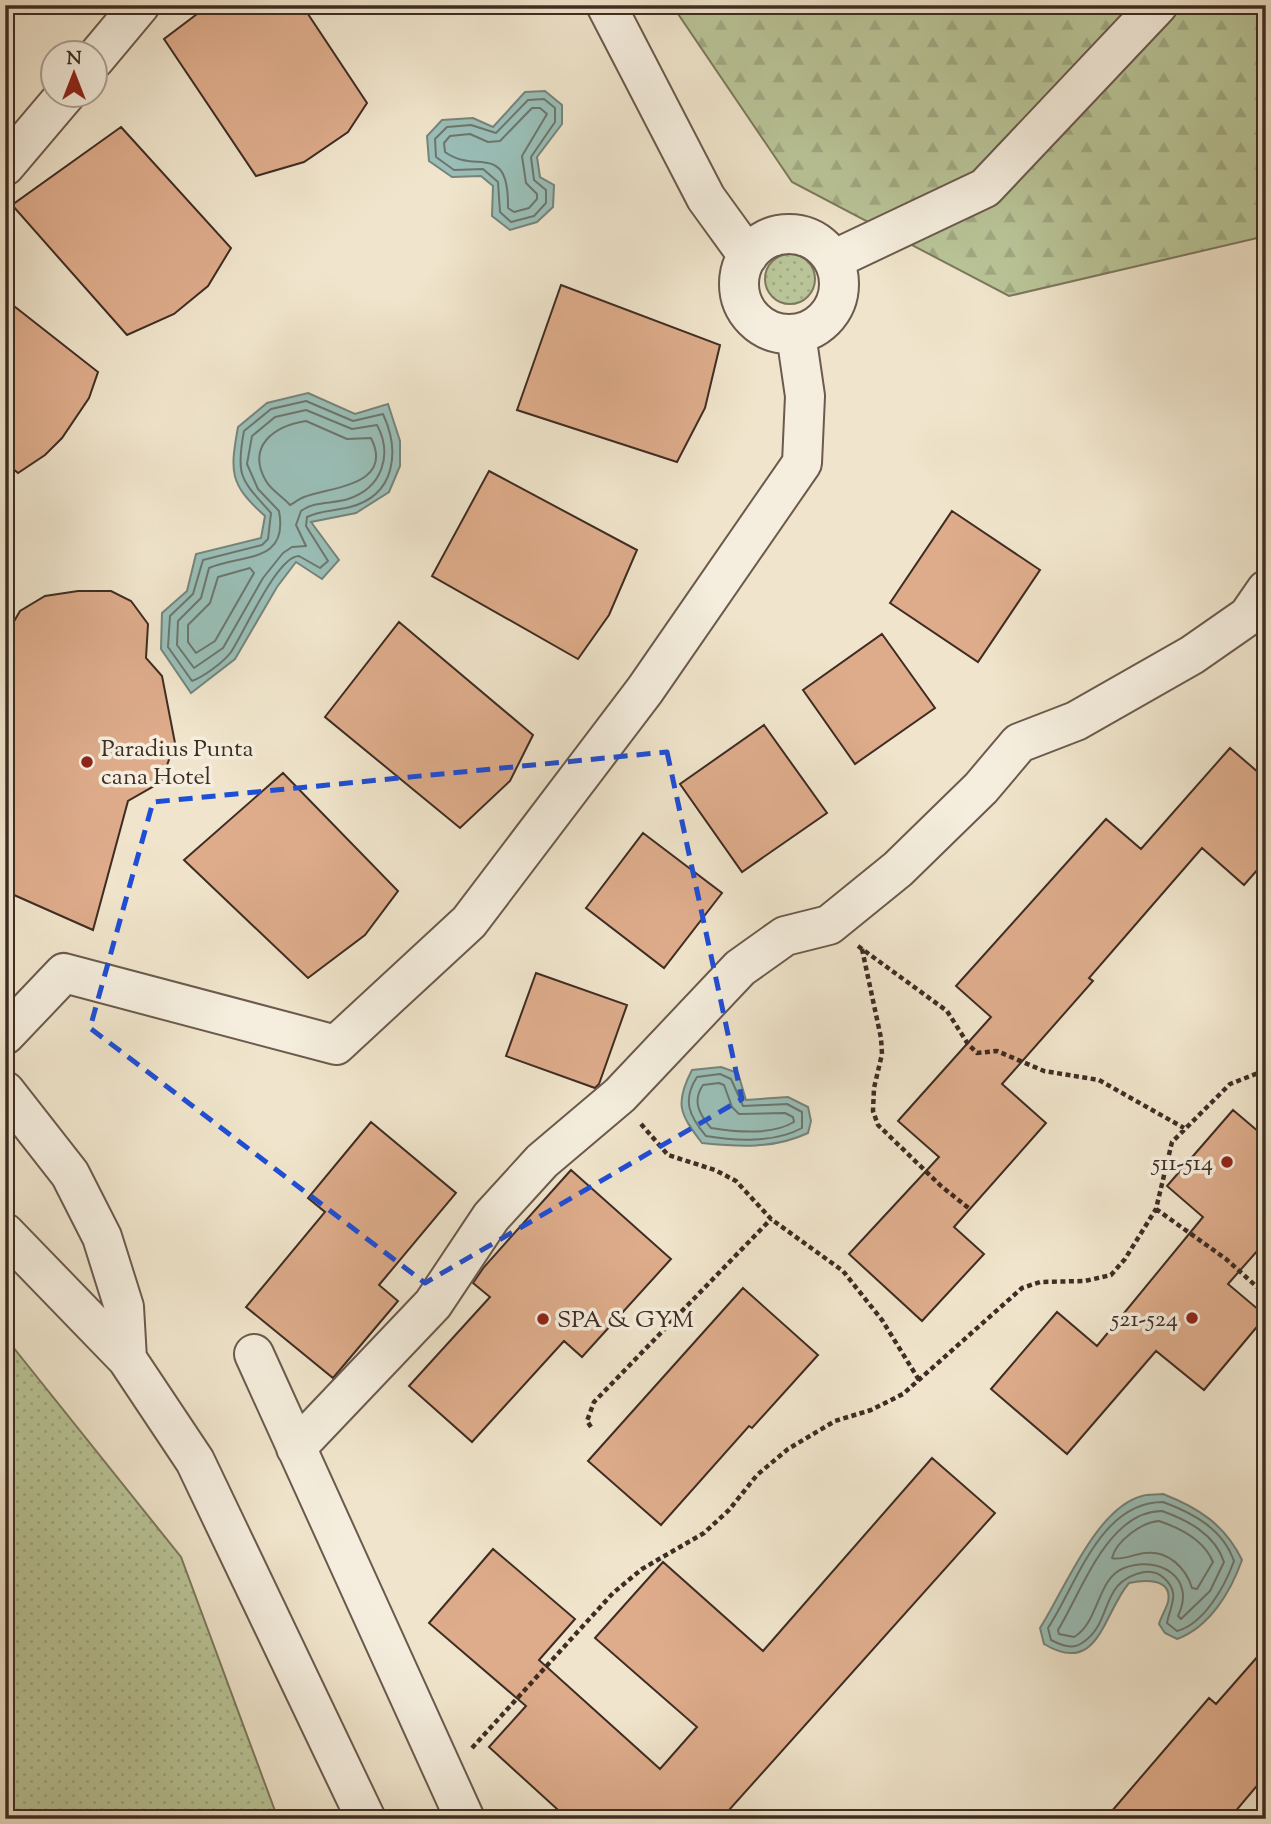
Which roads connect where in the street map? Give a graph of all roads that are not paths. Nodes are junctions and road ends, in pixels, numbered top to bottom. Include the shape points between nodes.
1 (140, 5) edge
2 (606, 5) edge
3 (1158, 5) edge
4 (108, 43) edge
5 (54, 108) edge
6 (5, 166) edge
7 (748, 256) junction
8 (833, 260) junction
9 (796, 334) junction
10 (1260, 617) edge
11 (5, 1035) edge
12 (5, 1091) edge
13 (5, 1233) edge
14 (254, 1354) dead end
15 (127, 1359) junction
16 (296, 1448) junction
17 (366, 1819) edge
18 (464, 1819) edge

1 - 4 street
2 - 7 street via 706,198
3 - 8 street via 985,188
5 - 6 street
7 - 8 street via 775,236 792,234 808,238
7 - 9 street via 740,271 743,304 765,328
8 - 9 street via 839,275 834,306 812,329
9 - 11 street via 805,396 802,463 645,690 469,922 335,1045 64,973
10 - 16 street via 1076,721 1019,743 981,788 898,869 829,925 785,936 740,968 620,1095 542,1161 491,1217 433,1304
12 - 15 street via 70,1174 102,1237 124,1307
13 - 15 street
14 - 16 street
15 - 17 street via 195,1461
16 - 18 street

